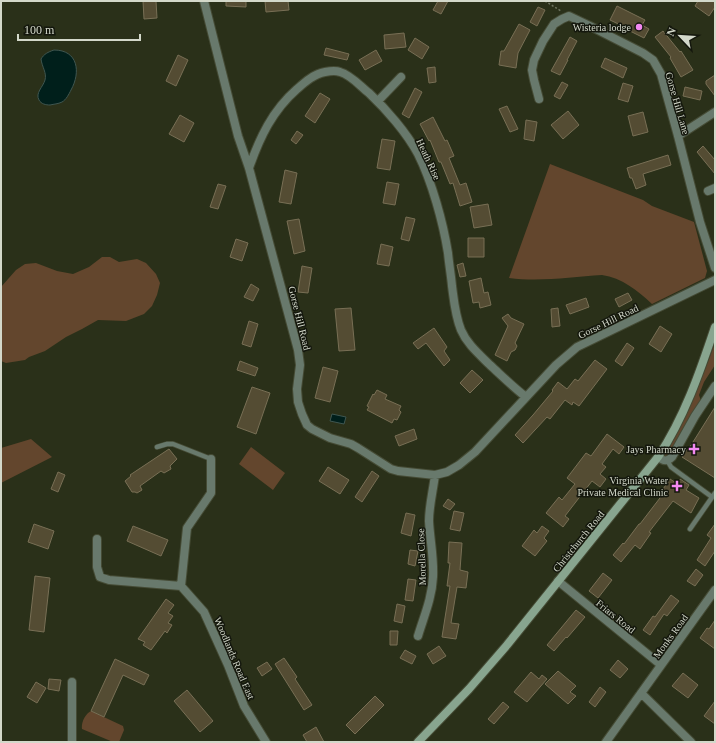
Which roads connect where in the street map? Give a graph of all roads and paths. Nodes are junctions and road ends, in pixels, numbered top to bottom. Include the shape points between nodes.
1 (204, 1) edge
2 (545, 1) edge
3 (569, 16) junction
4 (401, 77) dead end
5 (539, 99) dead end
6 (378, 101) junction
7 (715, 112) edge
8 (678, 136) junction
9 (249, 168) junction
10 (715, 268) edge
11 (715, 280) edge
12 (715, 328) edge
13 (715, 386) edge
14 (526, 397) junction
15 (157, 447) dead end
16 (658, 457) junction
17 (211, 459) joint
18 (667, 460) junction
19 (435, 475) junction
20 (714, 495) edge
21 (690, 529) dead end
22 (97, 539) dead end
23 (558, 581) junction
24 (182, 586) junction
25 (715, 590) edge
26 (418, 636) dead end
27 (661, 665) junction
28 (72, 682) dead end
29 (641, 693) junction
30 (72, 742) edge
31 (266, 742) edge
32 (418, 742) edge
33 (606, 742) edge
34 (691, 742) edge

1 - 9 street, Gorse Hill Road via 238,136
2 - 3 path
3 - 5 street via 554,24 534,60 532,70
3 - 8 street, Gorse Hill Lane via 653,60 660,74
4 - 6 street
6 - 9 street, Heath Rise via 352,78 339,71 314,75 279,107 269,122
6 - 14 street, Heath Rise via 411,143 434,196 446,241 455,312 462,333 475,350
7 - 8 street
8 - 10 street, Gorse Hill Lane via 700,222
9 - 19 street, Gorse Hill Road via 298,350 298,402 308,425 317,432 358,448 391,469
11 - 14 street, Gorse Hill Road via 578,347 556,365
12 - 16 main road, Christchurch Road via 691,393
13 - 18 street via 675,452
14 - 19 street, Gorse Hill Road via 475,452 447,472
15 - 17 lane via 173,444
16 - 18 street via 663,461
16 - 23 main road, Christchurch Road
17 - 24 street via 211,493 187,528
18 - 20 lane via 671,467
19 - 26 street, Morella Close via 429,509 433,577 427,610
20 - 21 lane
22 - 24 street via 97,567 100,578
23 - 27 street, Friars Road
23 - 32 main road, Christchurch Road via 468,689
24 - 31 street, Woodlands Road East via 204,612 244,706
25 - 27 street, Monks Road
27 - 29 street, Monks Road
28 - 30 street
29 - 33 street, Monks Road
29 - 34 street

